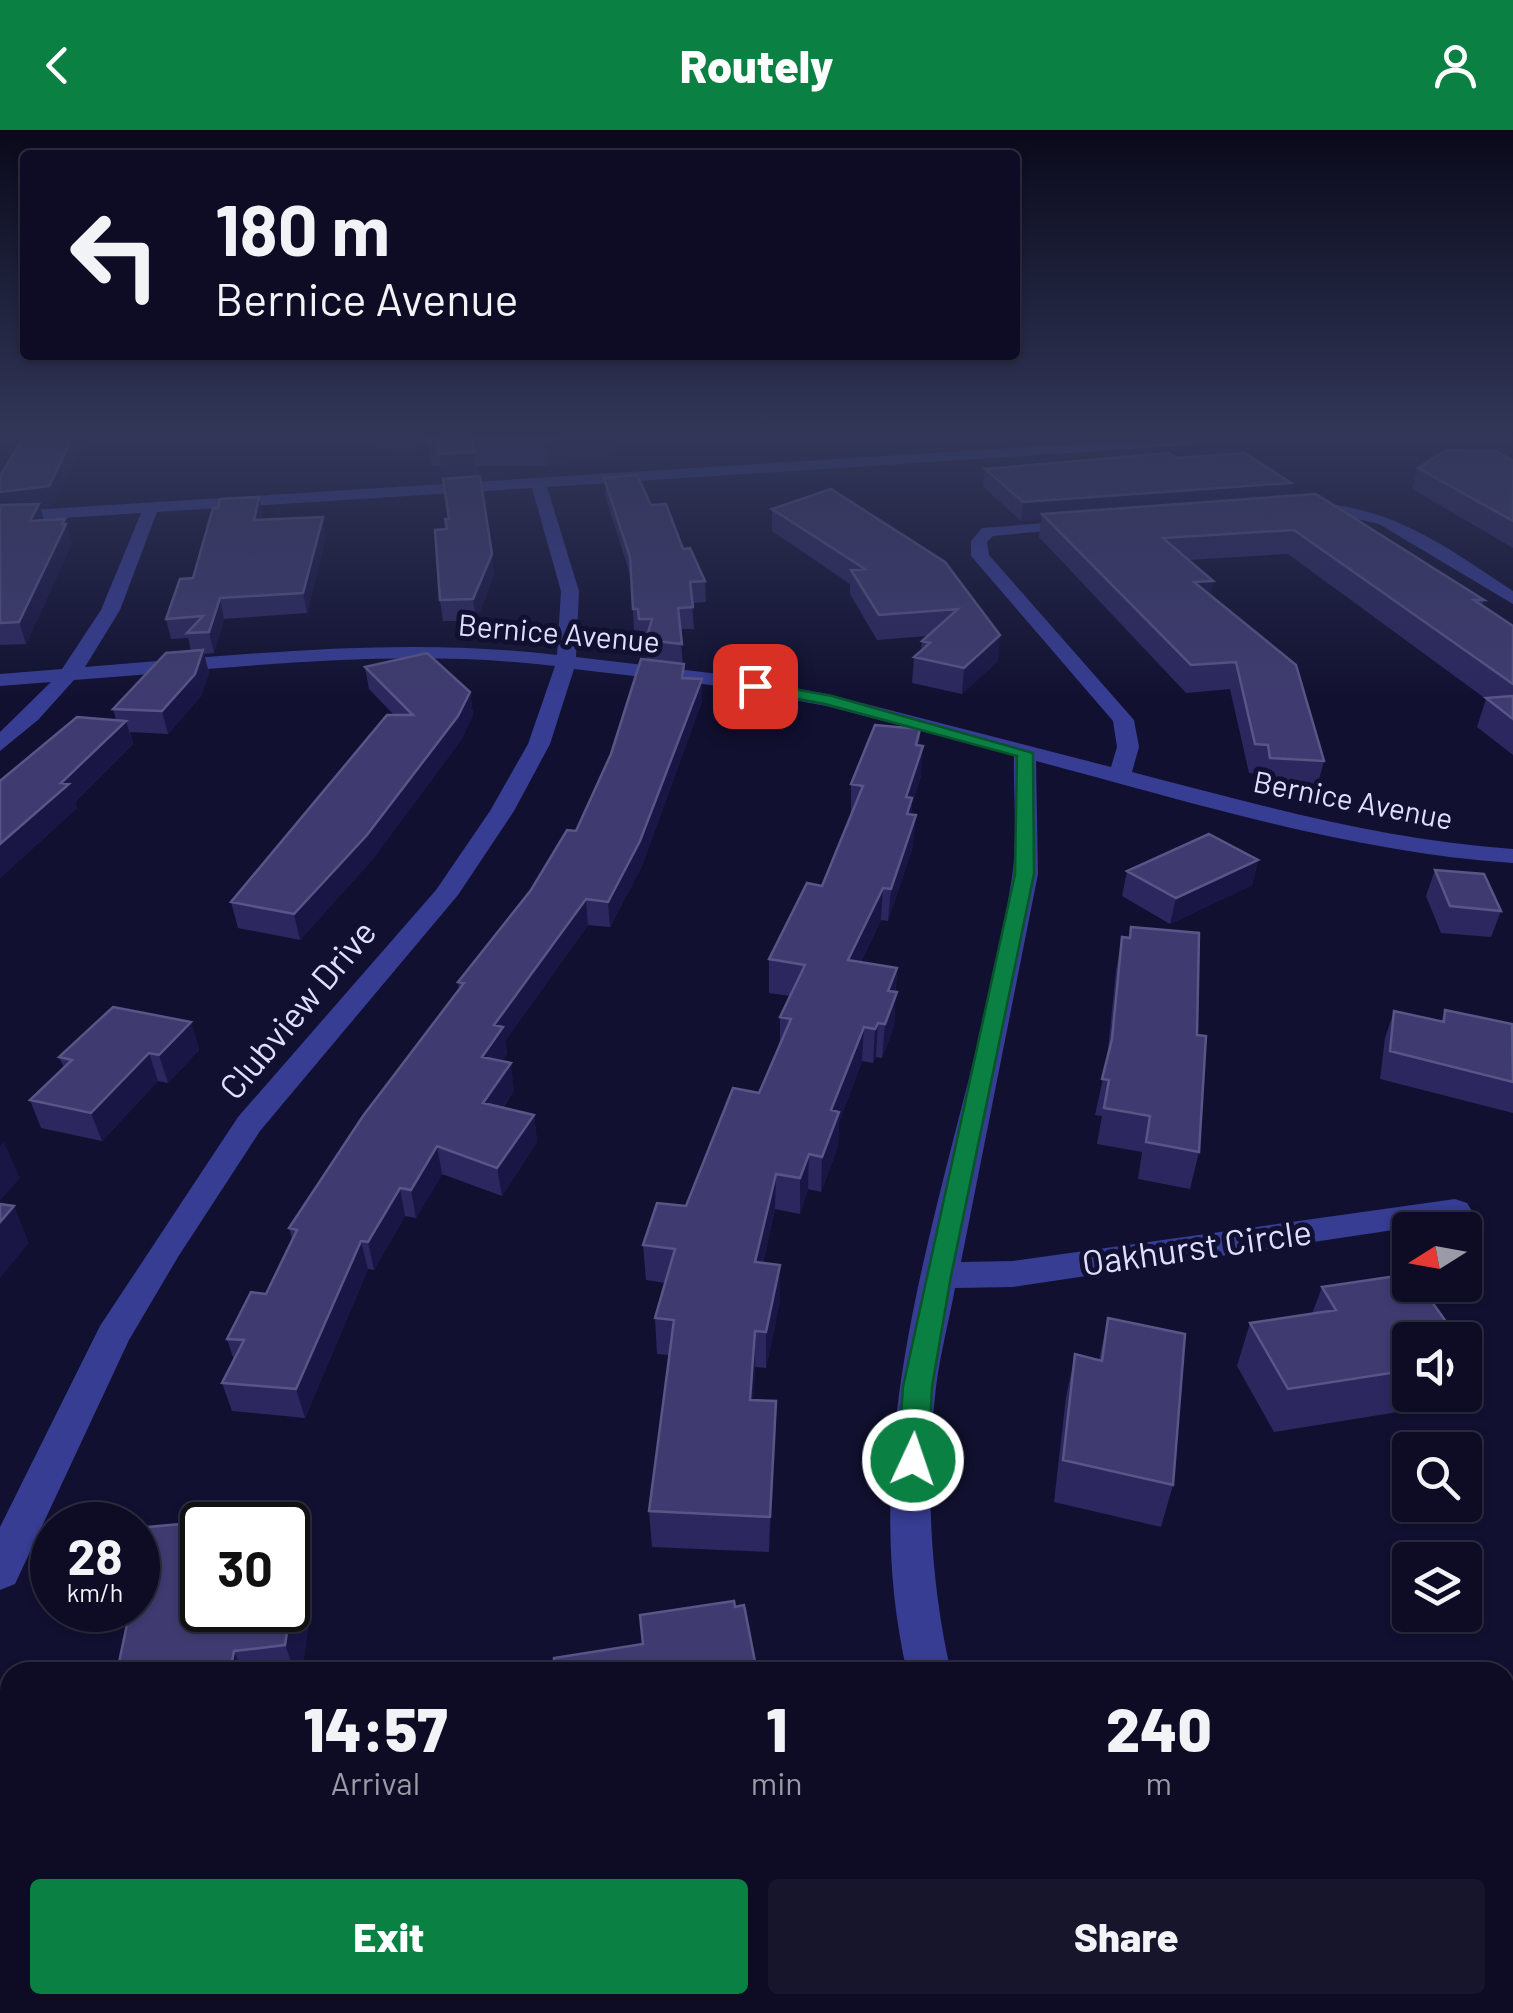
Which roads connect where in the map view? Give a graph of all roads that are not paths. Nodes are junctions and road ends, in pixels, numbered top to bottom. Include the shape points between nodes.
1 (146, 523) edge
2 (550, 523) edge
3 (1085, 523) edge
4 (1396, 523) edge
5 (1513, 599) edge
6 (566, 662) junction
7 (68, 675) junction
8 (0, 680) edge
9 (0, 744) edge
10 (1025, 753) junction
11 (1119, 779) junction
12 (1513, 856) edge
13 (1455, 1211) dead end
14 (938, 1276) junction
15 (0, 1571) edge
16 (928, 1662) edge

1 - 7 street via 123,593 102,634
2 - 6 street, Clubview Drive via 570,591
3 - 11 street via 988,532 979,542 980,556 1123,720 1128,747
4 - 5 street
6 - 7 street, Bernice Avenue via 365,652
6 - 10 street, Bernice Avenue via 826,700
6 - 15 street, Clubview Drive via 538,744 502,812 445,895 249,1124 166,1248 104,1352
7 - 8 street, Bernice Avenue
7 - 9 street
10 - 11 street, Bernice Avenue
10 - 14 street via 1025,874
11 - 12 street, Bernice Avenue via 1342,834
13 - 14 street, Oakhurst Circle via 1013,1274
14 - 16 street via 917,1387 911,1498

